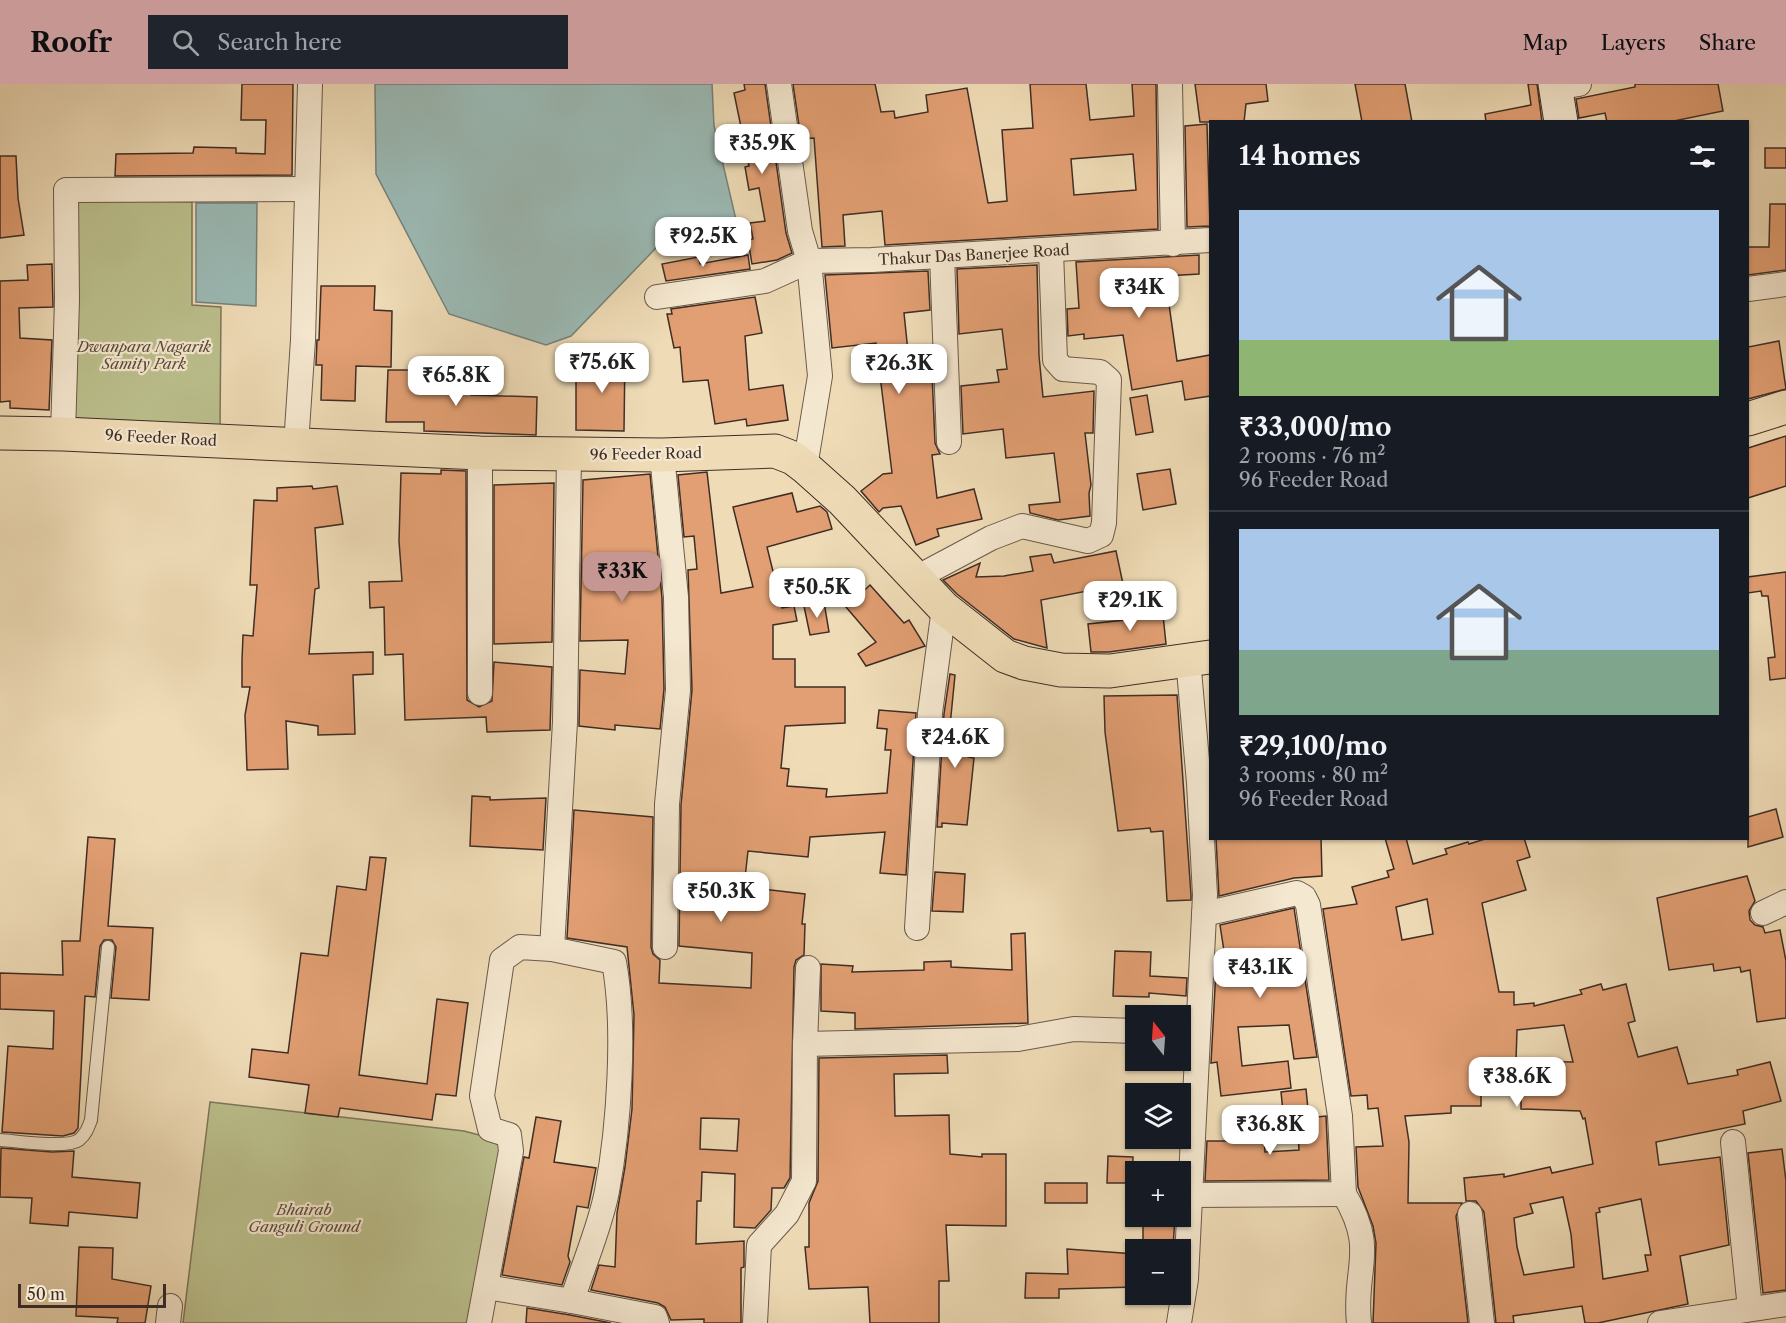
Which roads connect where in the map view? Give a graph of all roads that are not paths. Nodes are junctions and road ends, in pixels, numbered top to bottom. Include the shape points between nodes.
1 (310, 84) edge
2 (779, 84) edge
3 (1170, 84) edge
4 (1563, 85) edge
5 (1561, 120) edge
6 (305, 189) junction
7 (1209, 240) edge
8 (1173, 244) junction
9 (1051, 251) junction
10 (942, 256) junction
11 (809, 261) junction
12 (1786, 284) edge
13 (1749, 289) edge
14 (657, 297) dead end
15 (1786, 407) edge
16 (1749, 419) edge
17 (0, 433) edge
18 (63, 434) junction
19 (949, 442) dead end
20 (297, 445) junction
21 (480, 453) junction
22 (569, 455) junction
23 (662, 455) junction
24 (805, 467) junction
25 (916, 578) junction
26 (944, 608) junction
27 (1199, 658) edge
28 (480, 693) dead end
29 (1786, 902) edge
30 (1763, 913) dead end
31 (1204, 914) junction
32 (917, 928) dead end
33 (108, 947) dead end
34 (665, 947) dead end
35 (552, 950) junction
36 (808, 968) dead end
37 (1191, 1024) edge
38 (1125, 1031) edge
39 (805, 1044) junction
40 (1190, 1071) edge
41 (0, 1140) edge
42 (1733, 1142) dead end
43 (1191, 1161) edge
44 (1344, 1194) junction
45 (1191, 1195) edge
46 (1470, 1214) dead end
47 (1189, 1227) edge
48 (486, 1287) junction
49 (572, 1301) junction
50 (1786, 1304) edge
51 (1750, 1309) junction
52 (479, 1323) edge
53 (657, 1323) edge
54 (755, 1323) edge
55 (1179, 1323) edge
56 (1359, 1323) edge
57 (1482, 1323) edge
58 (1660, 1323) edge

1 - 6 street
2 - 11 street via 800,231
3 - 8 street
4 - 5 street
6 - 18 street via 66,190
6 - 20 street
7 - 8 street, Thakur Das Banerjee Road
8 - 9 street, Thakur Das Banerjee Road
9 - 10 street, Thakur Das Banerjee Road
9 - 25 street via 1055,360 1063,369 1100,372 1109,380 1101,535 1088,541 1022,526
10 - 11 street, Thakur Das Banerjee Road
10 - 19 street
11 - 14 street via 765,281
11 - 24 street via 820,376
12 - 13 street
15 - 16 main road
17 - 18 main road, 96 Feeder Road
18 - 20 main road, 96 Feeder Road
20 - 21 main road, 96 Feeder Road
21 - 22 main road, 96 Feeder Road
21 - 28 street
22 - 23 main road, 96 Feeder Road
22 - 35 street via 565,722
23 - 24 main road, 96 Feeder Road via 775,451
23 - 34 street via 676,597 678,690 667,804
24 - 25 main road, 96 Feeder Road
25 - 26 main road, 96 Feeder Road
26 - 27 main road, 96 Feeder Road via 1005,656 1023,663 1061,670 1110,671
26 - 32 street via 930,713
27 - 31 street
29 - 30 street
31 - 37 street
31 - 44 street via 1297,893 1308,904 1340,1116
33 - 41 lane via 91,1120 86,1133 77,1142 64,1144
35 - 48 street via 520,948 502,960 482,1096 490,1129 509,1135 512,1151
35 - 49 street via 614,962 618,983 618,1091 607,1193
36 - 39 street
38 - 39 street via 1074,1029 1018,1039
39 - 54 street via 804,1181 787,1214 759,1245
40 - 43 street
42 - 51 street
44 - 45 street
44 - 56 street via 1356,1215 1364,1249
46 - 57 street
47 - 55 street
48 - 49 street
48 - 52 street
49 - 53 street via 655,1317
50 - 51 street
51 - 58 street

